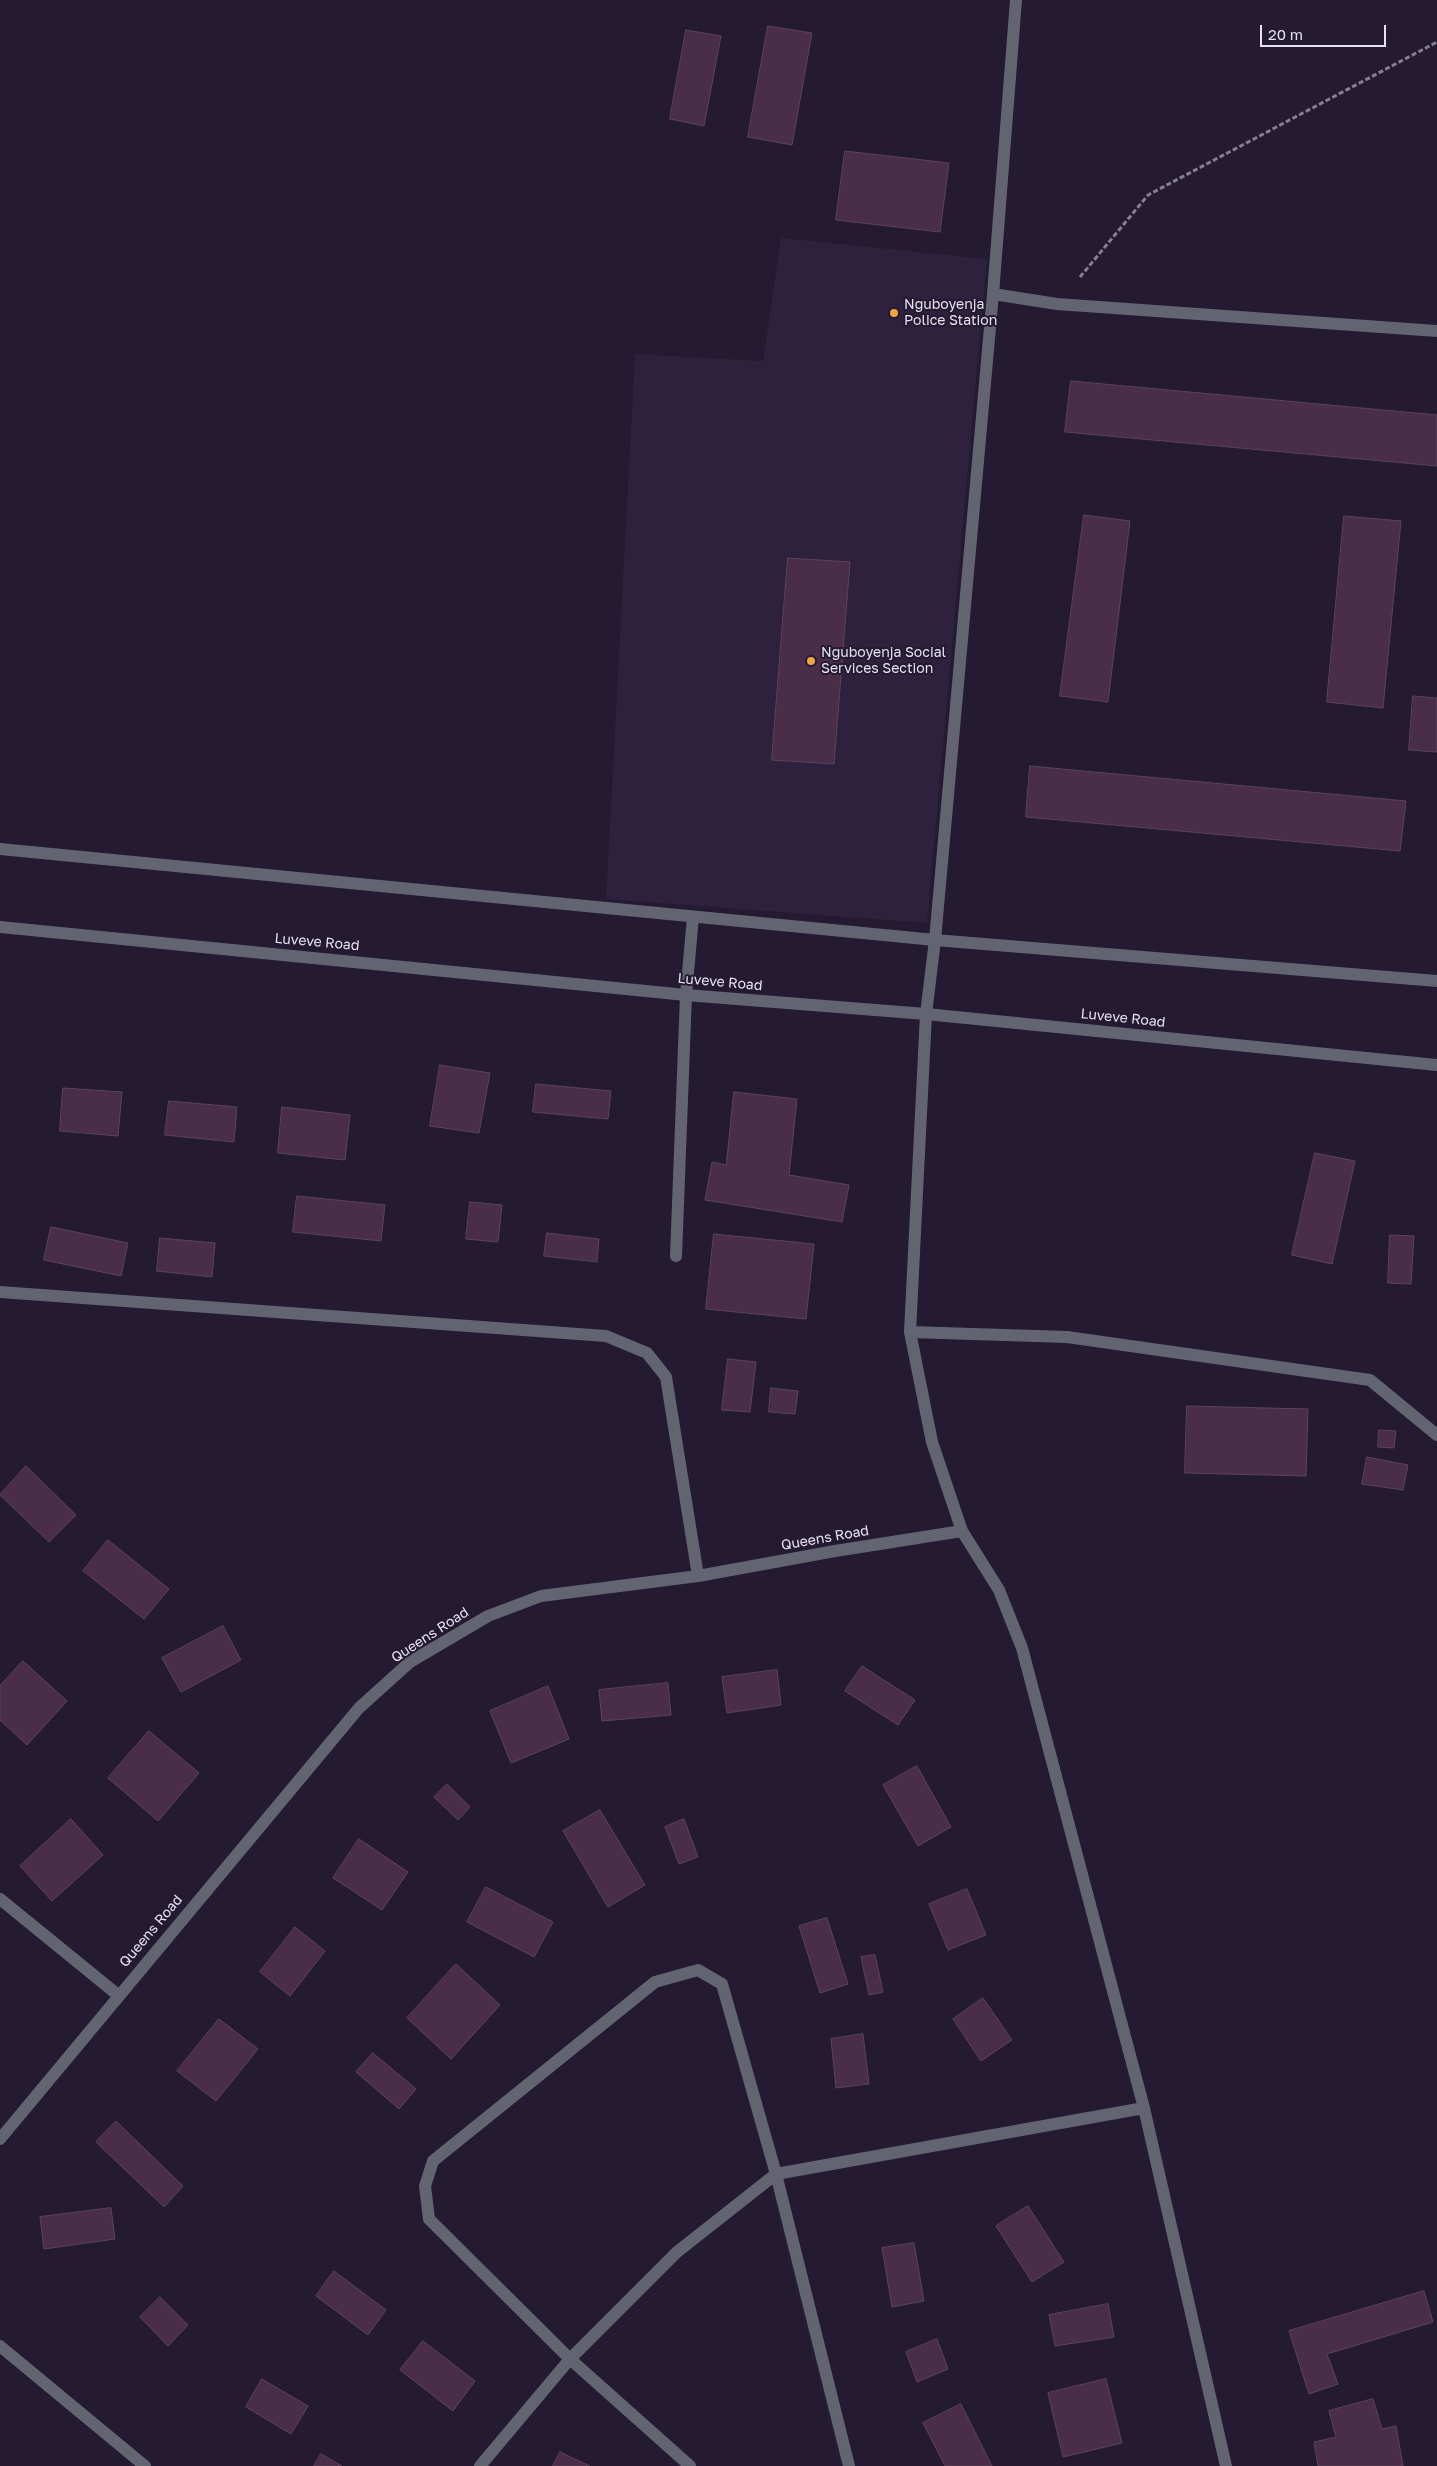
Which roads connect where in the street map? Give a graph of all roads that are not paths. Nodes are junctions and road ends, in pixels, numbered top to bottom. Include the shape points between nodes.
1 (1016, 0) edge
2 (993, 294) junction
3 (1437, 331) edge
4 (0, 849) edge
5 (693, 917) junction
6 (0, 927) edge
7 (935, 940) junction
8 (1437, 981) edge
9 (686, 995) junction
10 (926, 1014) junction
11 (1437, 1065) edge
12 (676, 1256) dead end
13 (0, 1292) edge
14 (910, 1332) junction
15 (1437, 1435) edge
16 (962, 1532) junction
17 (698, 1576) junction
18 (0, 1899) edge
19 (118, 1994) junction
20 (1144, 2108) junction
21 (0, 2139) edge
22 (776, 2174) junction
23 (0, 2346) edge
24 (570, 2359) junction
25 (145, 2466) edge
26 (480, 2466) edge
27 (690, 2466) edge
28 (849, 2466) edge
29 (1226, 2466) edge

1 - 2 street
2 - 3 street via 1057,304
2 - 7 street
4 - 5 street
5 - 7 street
5 - 9 street
6 - 9 street, Luveve Road
7 - 8 street
7 - 10 street
9 - 10 street, Luveve Road
9 - 12 street
10 - 11 street, Luveve Road
10 - 14 street
13 - 17 street via 606,1336 647,1353 666,1377
14 - 15 street via 1067,1337 1370,1380
14 - 16 street via 932,1442
16 - 17 street, Queens Road
16 - 20 street via 999,1590 1022,1648
17 - 19 street, Queens Road via 541,1596 488,1616 410,1662 359,1708
18 - 19 street
19 - 21 street, Queens Road
20 - 22 street
20 - 29 street
22 - 24 street via 677,2252
22 - 24 street via 722,1984 698,1970 655,1982 433,2161 425,2186 429,2219
22 - 28 street
23 - 25 street
24 - 26 street
24 - 27 street

